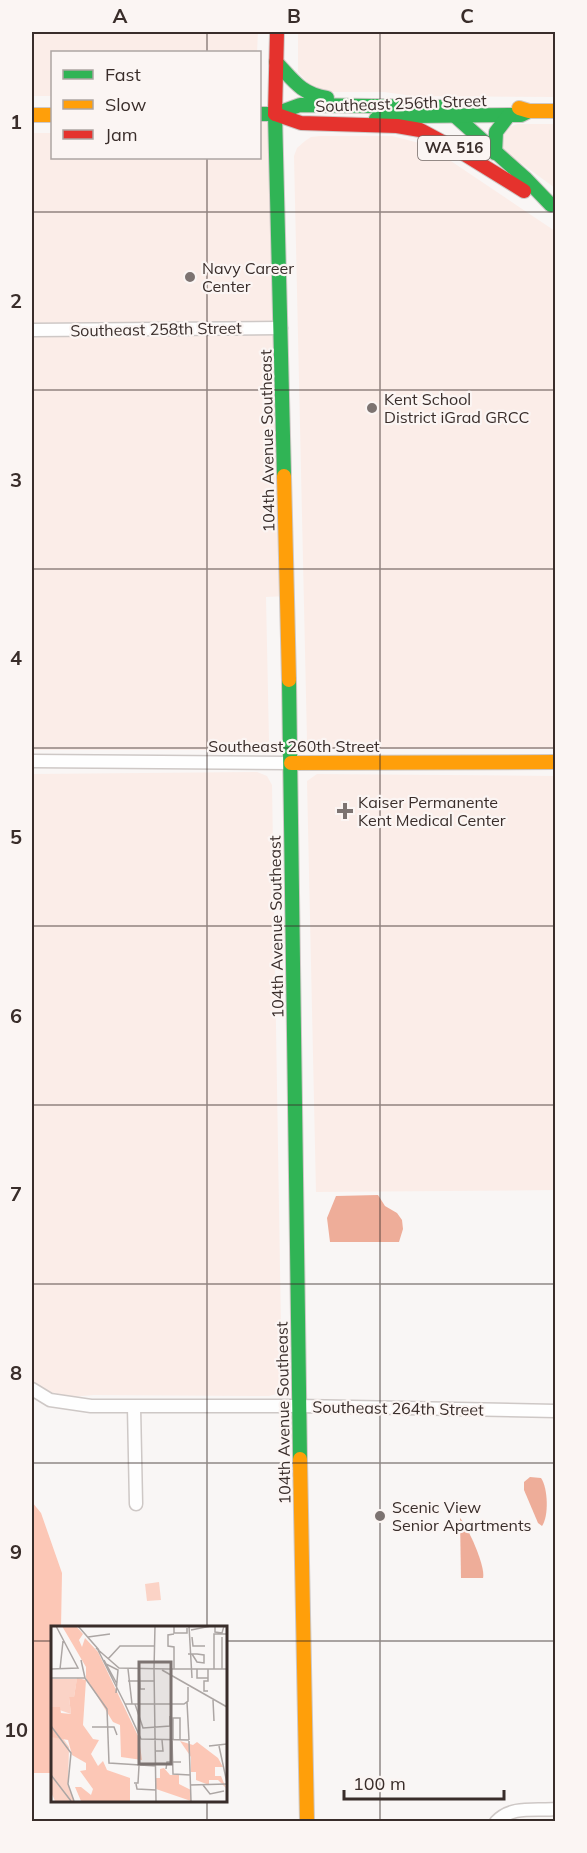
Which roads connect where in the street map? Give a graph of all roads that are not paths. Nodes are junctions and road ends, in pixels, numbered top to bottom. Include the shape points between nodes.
1 (277, 32) edge
2 (276, 63) junction
3 (347, 104) junction
4 (449, 111) junction
5 (530, 111) junction
6 (555, 111) edge
7 (261, 114) edge
8 (276, 114) junction
9 (32, 115) edge
10 (51, 115) edge
11 (509, 116) junction
12 (346, 123) junction
13 (495, 153) junction
14 (475, 161) junction
15 (528, 182) junction
16 (553, 206) edge
17 (280, 328) junction
18 (32, 330) edge
19 (32, 761) edge
20 (291, 762) junction
21 (555, 762) edge
22 (32, 1389) edge
23 (299, 1406) junction
24 (134, 1407) junction
25 (555, 1411) edge
26 (136, 1504) dead end
27 (555, 1809) edge
28 (498, 1820) edge
29 (307, 1821) edge

1 - 2 street, 104th Avenue Southeast
2 - 3 street via 303,91
2 - 8 street, 104th Avenue Southeast
3 - 4 street, Southeast 256th Street / WA 516
3 - 8 street, Southeast 256th Street / WA 516 via 300,105
4 - 5 street, Southeast 256th Street
4 - 11 street, Southeast 256th Street
4 - 12 street, Southeast 256th Street / WA 516
4 - 13 street, WA 516
5 - 6 street, Southeast 256th Street
5 - 11 street, Southeast 256th Street
7 - 8 street, Southeast 256th Street / WA 516
8 - 12 street, Southeast 256th Street / WA 516 via 301,123
8 - 17 street, 104th Avenue Southeast
9 - 10 street
11 - 13 street via 496,129
12 - 14 street, WA 516 via 420,130
13 - 15 street, WA 516
14 - 15 street via 483,159
14 - 16 street, WA 516
15 - 16 street, WA 516
17 - 18 street, Southeast 258th Street
17 - 20 street, 104th Avenue Southeast
19 - 20 street, Southeast 260th Street
20 - 21 street, Southeast 260th Street
20 - 23 street, 104th Avenue Southeast
22 - 24 street, Southeast 264th Street via 50,1400
23 - 24 street, Southeast 264th Street
23 - 25 street, Southeast 264th Street
23 - 29 street, 104th Avenue Southeast
24 - 26 street
27 - 28 street via 517,1810

